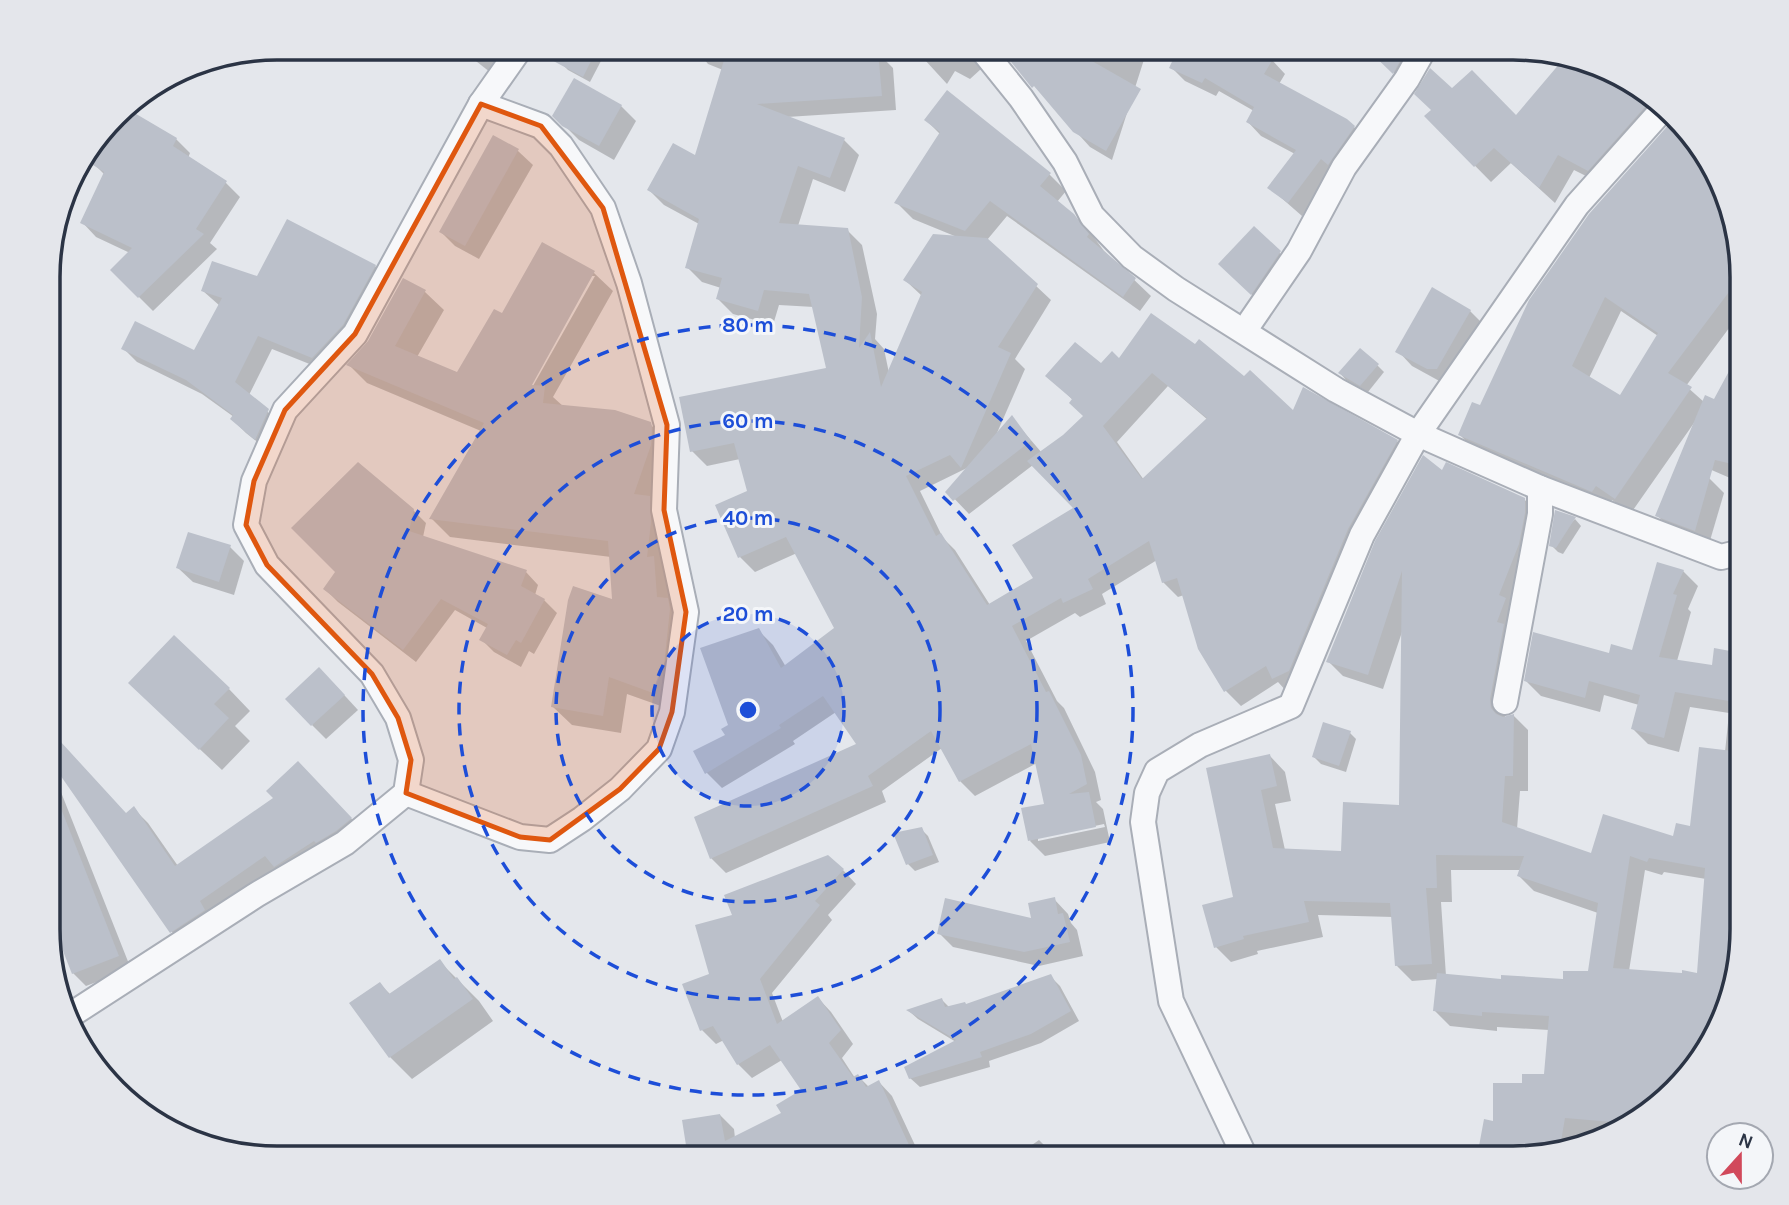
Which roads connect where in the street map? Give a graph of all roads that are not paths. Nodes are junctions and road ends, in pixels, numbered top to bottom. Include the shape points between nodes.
1 (513, 59) edge
2 (990, 59) edge
3 (1418, 59) edge
4 (481, 104) junction
5 (1658, 115) edge
6 (1251, 321) dead end
7 (1418, 434) junction
8 (1540, 488) junction
9 (1729, 554) edge
10 (1505, 702) dead end
11 (406, 793) junction
12 (76, 1011) edge
13 (1239, 1145) edge

1 - 4 street
2 - 7 street via 1065,162 1092,216 1132,257 1336,390
3 - 6 street via 1345,167 1299,251
4 - 11 street via 355,334 285,410 254,481 246,525 267,565 372,674 392,707 411,760
4 - 11 street via 541,126 561,146 603,208 629,283 667,425 664,510 686,612 673,712 659,749 620,789 572,826 550,840 520,837
5 - 7 street via 1577,205
7 - 8 street
7 - 13 street via 1362,535 1292,706 1200,745 1157,771 1147,793 1143,822 1171,1001
8 - 9 street via 1721,556
8 - 10 street via 1540,514
11 - 12 street via 345,843

